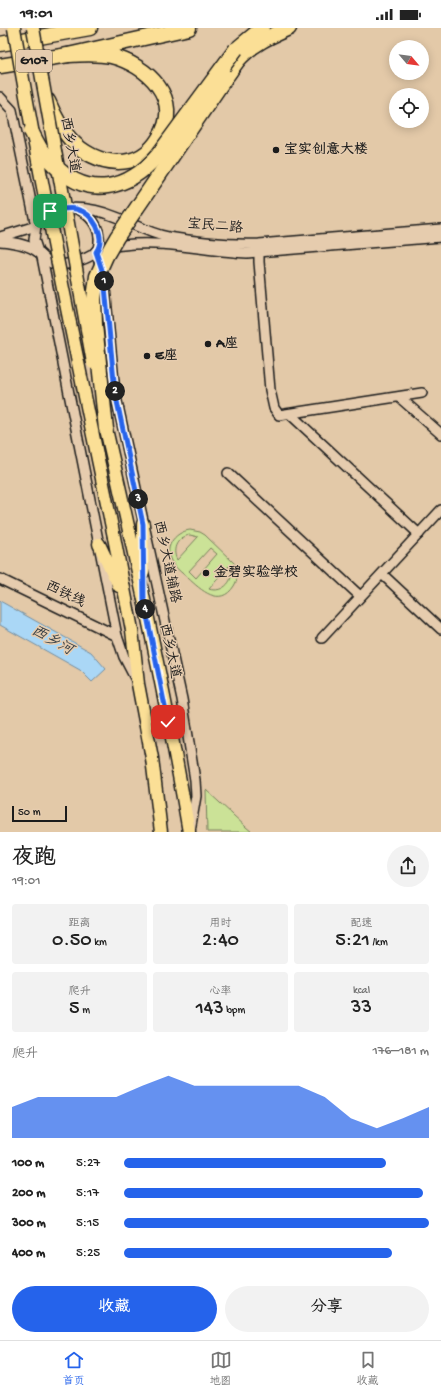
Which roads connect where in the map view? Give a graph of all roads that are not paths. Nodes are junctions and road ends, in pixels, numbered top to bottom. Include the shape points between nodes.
1 (14, 28) edge
2 (33, 28) edge
3 (90, 28) edge
4 (189, 28) edge
5 (262, 28) edge
6 (289, 28) edge
7 (70, 31) edge
8 (0, 44) edge
9 (68, 55) junction
10 (0, 66) edge
11 (45, 94) junction
12 (0, 97) edge
13 (31, 131) junction
14 (75, 208) junction
15 (36, 226) junction
16 (441, 229) edge
17 (0, 237) edge
18 (441, 238) edge
19 (0, 240) edge
20 (122, 245) junction
21 (260, 248) junction
22 (97, 250) junction
23 (40, 255) junction
24 (104, 276) junction
25 (422, 393) dead end
26 (399, 397) junction
27 (290, 414) junction
28 (106, 429) junction
29 (441, 434) edge
30 (228, 472) dead end
31 (441, 510) edge
32 (143, 524) junction
33 (419, 534) junction
34 (99, 544) junction
35 (382, 574) junction
36 (0, 578) edge
37 (360, 596) junction
38 (144, 601) junction
39 (127, 603) junction
40 (441, 629) edge
41 (117, 636) junction
42 (322, 638) dead end
43 (138, 684) junction
44 (161, 832) edge
45 (189, 832) edge

1 - 13 main road, bridge
2 - 11 main road, 西乡大道, bridge
3 - 7 highway, G107
4 - 9 highway, G107
5 - 13 highway, bridge via 236,49 150,165 128,181 102,187 75,180 53,164
6 - 28 highway, bridge via 254,45 240,58 106,256 97,276 94,298
7 - 8 highway, G107
9 - 10 highway, G107
9 - 11 highway, bridge via 110,56 123,60 152,78 165,98 167,112 166,123 159,139 148,152 133,160 119,163 93,156 81,150 62,130
11 - 28 main road, 西乡大道, bridge
12 - 15 street via 12,110
13 - 39 main road, bridge
14 - 15 street, 宝民二路 via 45,213
14 - 21 street, 宝民二路 via 116,217 168,237
14 - 22 street, 西乡大道辅路 via 95,223 99,239
15 - 17 street
15 - 23 street via 34,240
16 - 21 street, 宝民二路
18 - 21 street, 宝民二路
19 - 23 street, 宝民二路 via 20,244
20 - 21 street, 宝民二路 via 150,243 221,251
20 - 22 street, 宝民二路
20 - 24 street via 107,264
21 - 27 street via 270,390 274,408 279,415
22 - 23 street, 宝民二路 via 86,258 60,265 52,264
22 - 24 street, 西乡大道辅路
23 - 34 street
24 - 32 street, 西乡大道辅路 via 115,392
25 - 26 street
26 - 27 street
26 - 29 street
27 - 33 street
28 - 38 main road, 西乡大道
30 - 37 street
31 - 33 street
32 - 38 main road
32 - 45 street, 西乡大道辅路 via 182,699 195,780 196,796
33 - 35 street
34 - 39 main road
34 - 41 street
35 - 37 street
35 - 40 street
36 - 41 street, 西铁线
37 - 42 street
38 - 45 main road, 西乡大道
39 - 43 main road
41 - 43 street
43 - 44 main road via 152,758

